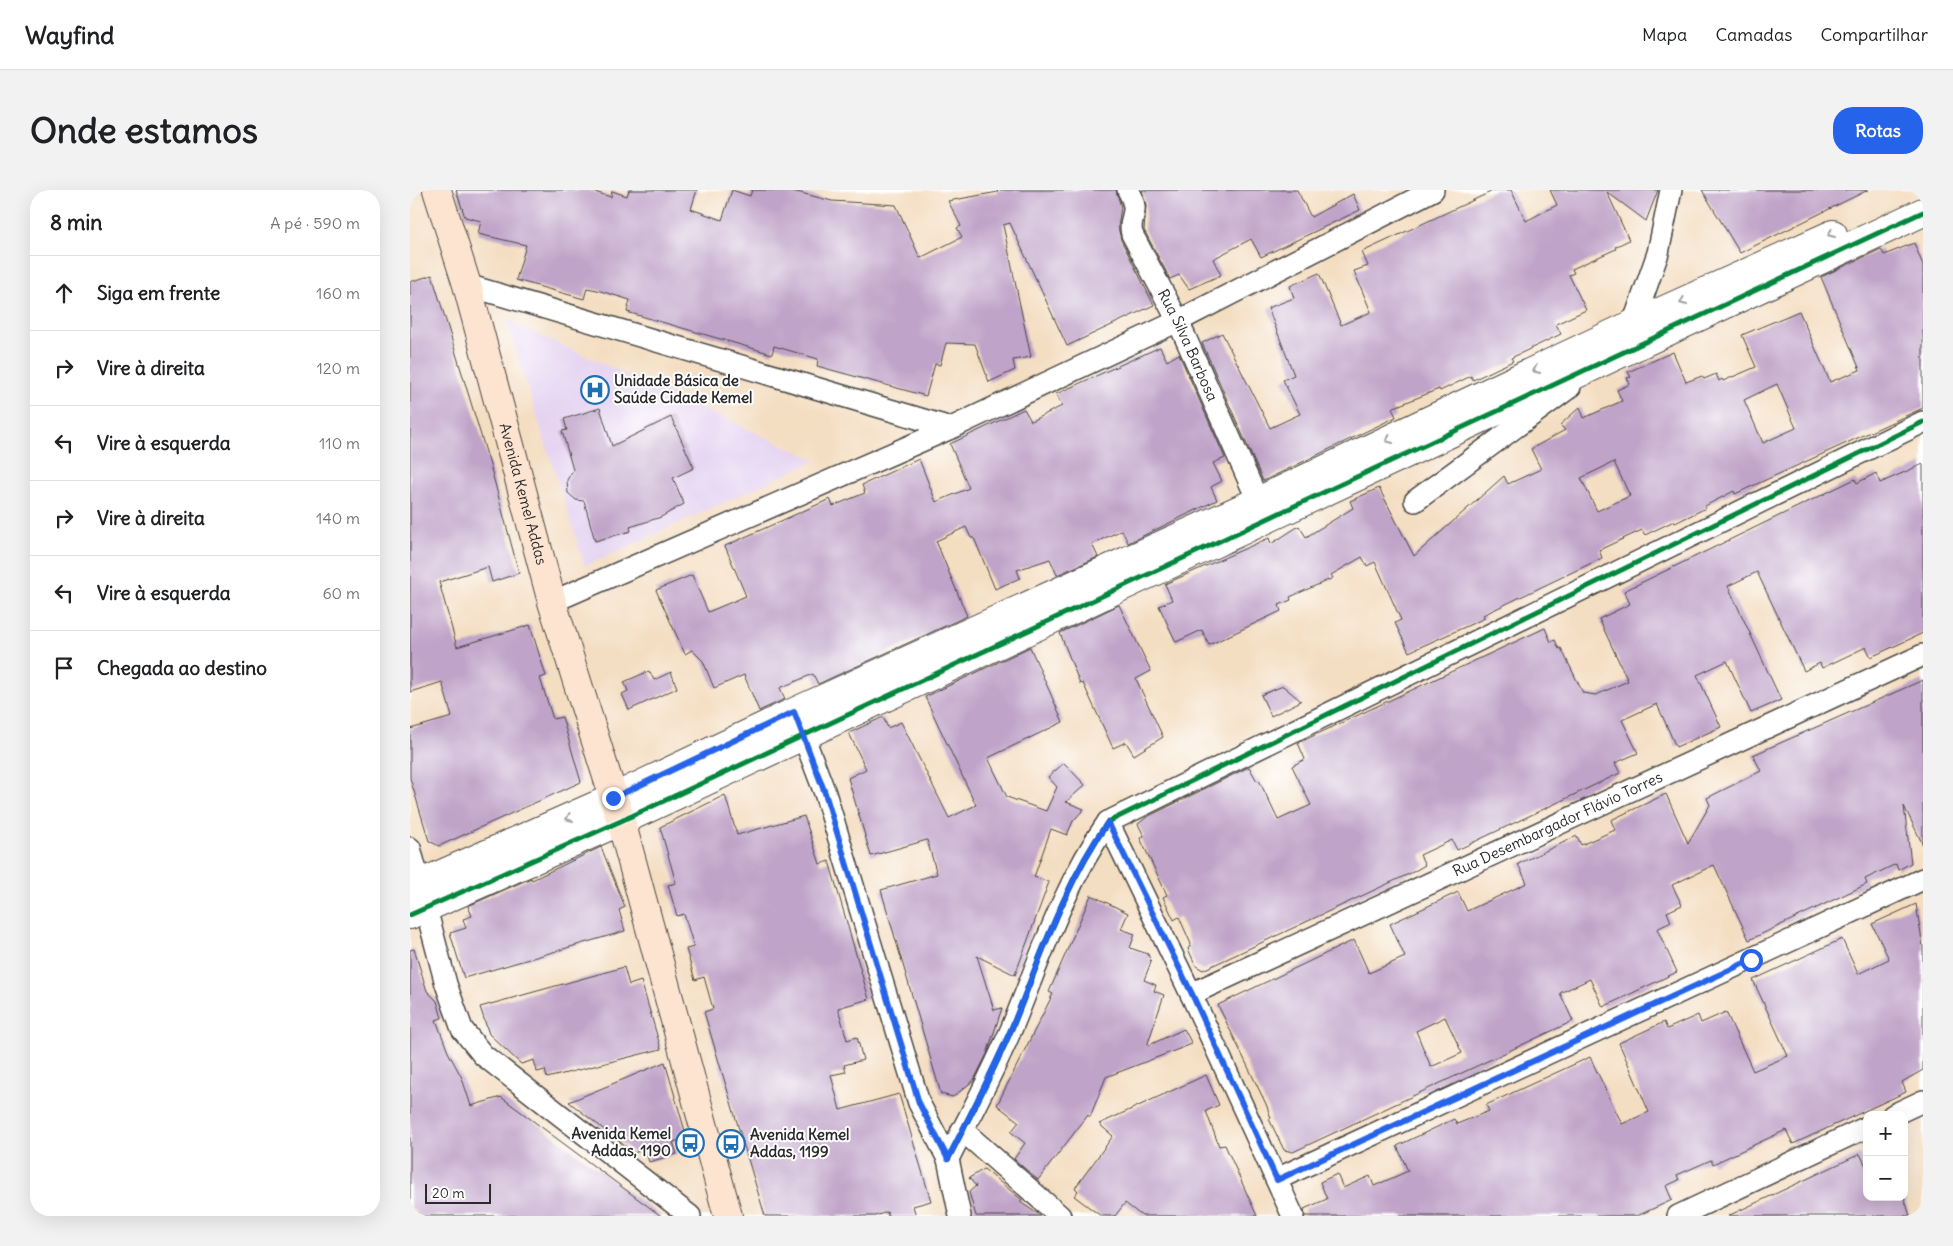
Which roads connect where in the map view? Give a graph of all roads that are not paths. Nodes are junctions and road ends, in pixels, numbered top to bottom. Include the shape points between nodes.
1 (437, 190) edge
2 (1128, 190) edge
3 (1433, 190) edge
4 (1672, 190) edge
5 (1923, 192) edge
6 (1923, 212) edge
7 (467, 285) junction
8 (1178, 321) junction
9 (1633, 324) junction
10 (1614, 356) junction
11 (1923, 422) edge
12 (951, 428) junction
13 (1258, 501) junction
14 (1415, 501) dead end
15 (552, 602) junction
16 (1923, 654) edge
17 (799, 724) junction
18 (617, 810) junction
19 (1108, 822) junction
20 (410, 848) edge
21 (1923, 879) edge
22 (416, 899) edge
23 (1192, 994) junction
24 (1923, 1101) edge
25 (1902, 1111) edge
26 (1863, 1129) edge
27 (962, 1130) junction
28 (948, 1159) junction
29 (1277, 1180) junction
30 (690, 1216) edge
31 (728, 1216) edge
32 (960, 1216) edge
33 (1060, 1216) edge
34 (1293, 1216) edge
35 (1678, 1216) edge

1 - 7 main road, Avenida Kemel Addas
2 - 8 street, Rua Silva Barbosa via 1135,206 1132,234
3 - 8 street
4 - 9 street via 1658,253
5 -> 9 street
6 - 10 street
7 - 12 street
7 - 15 main road, Avenida Kemel Addas
8 - 12 street
8 - 13 street, Rua Silva Barbosa
9 - 10 street
9 -> 13 street
10 - 14 street via 1505,432
10 - 17 street
11 - 19 street
12 - 15 street
13 - 17 street
15 - 18 main road, Avenida Kemel Addas
16 - 23 street, Rua Desembargador Flávio Torres
17 - 18 street
17 - 28 street via 825,793 919,1103
18 - 22 street
18 - 31 main road, Avenida Kemel Addas
19 - 23 street
19 - 27 street via 1076,876 1012,1028
20 - 22 street
21 - 29 street
22 - 30 street via 462,1029 483,1055
23 - 29 street
24 - 25 street
26 - 35 street
27 - 28 street
27 - 33 street
28 - 32 street
29 - 34 street

